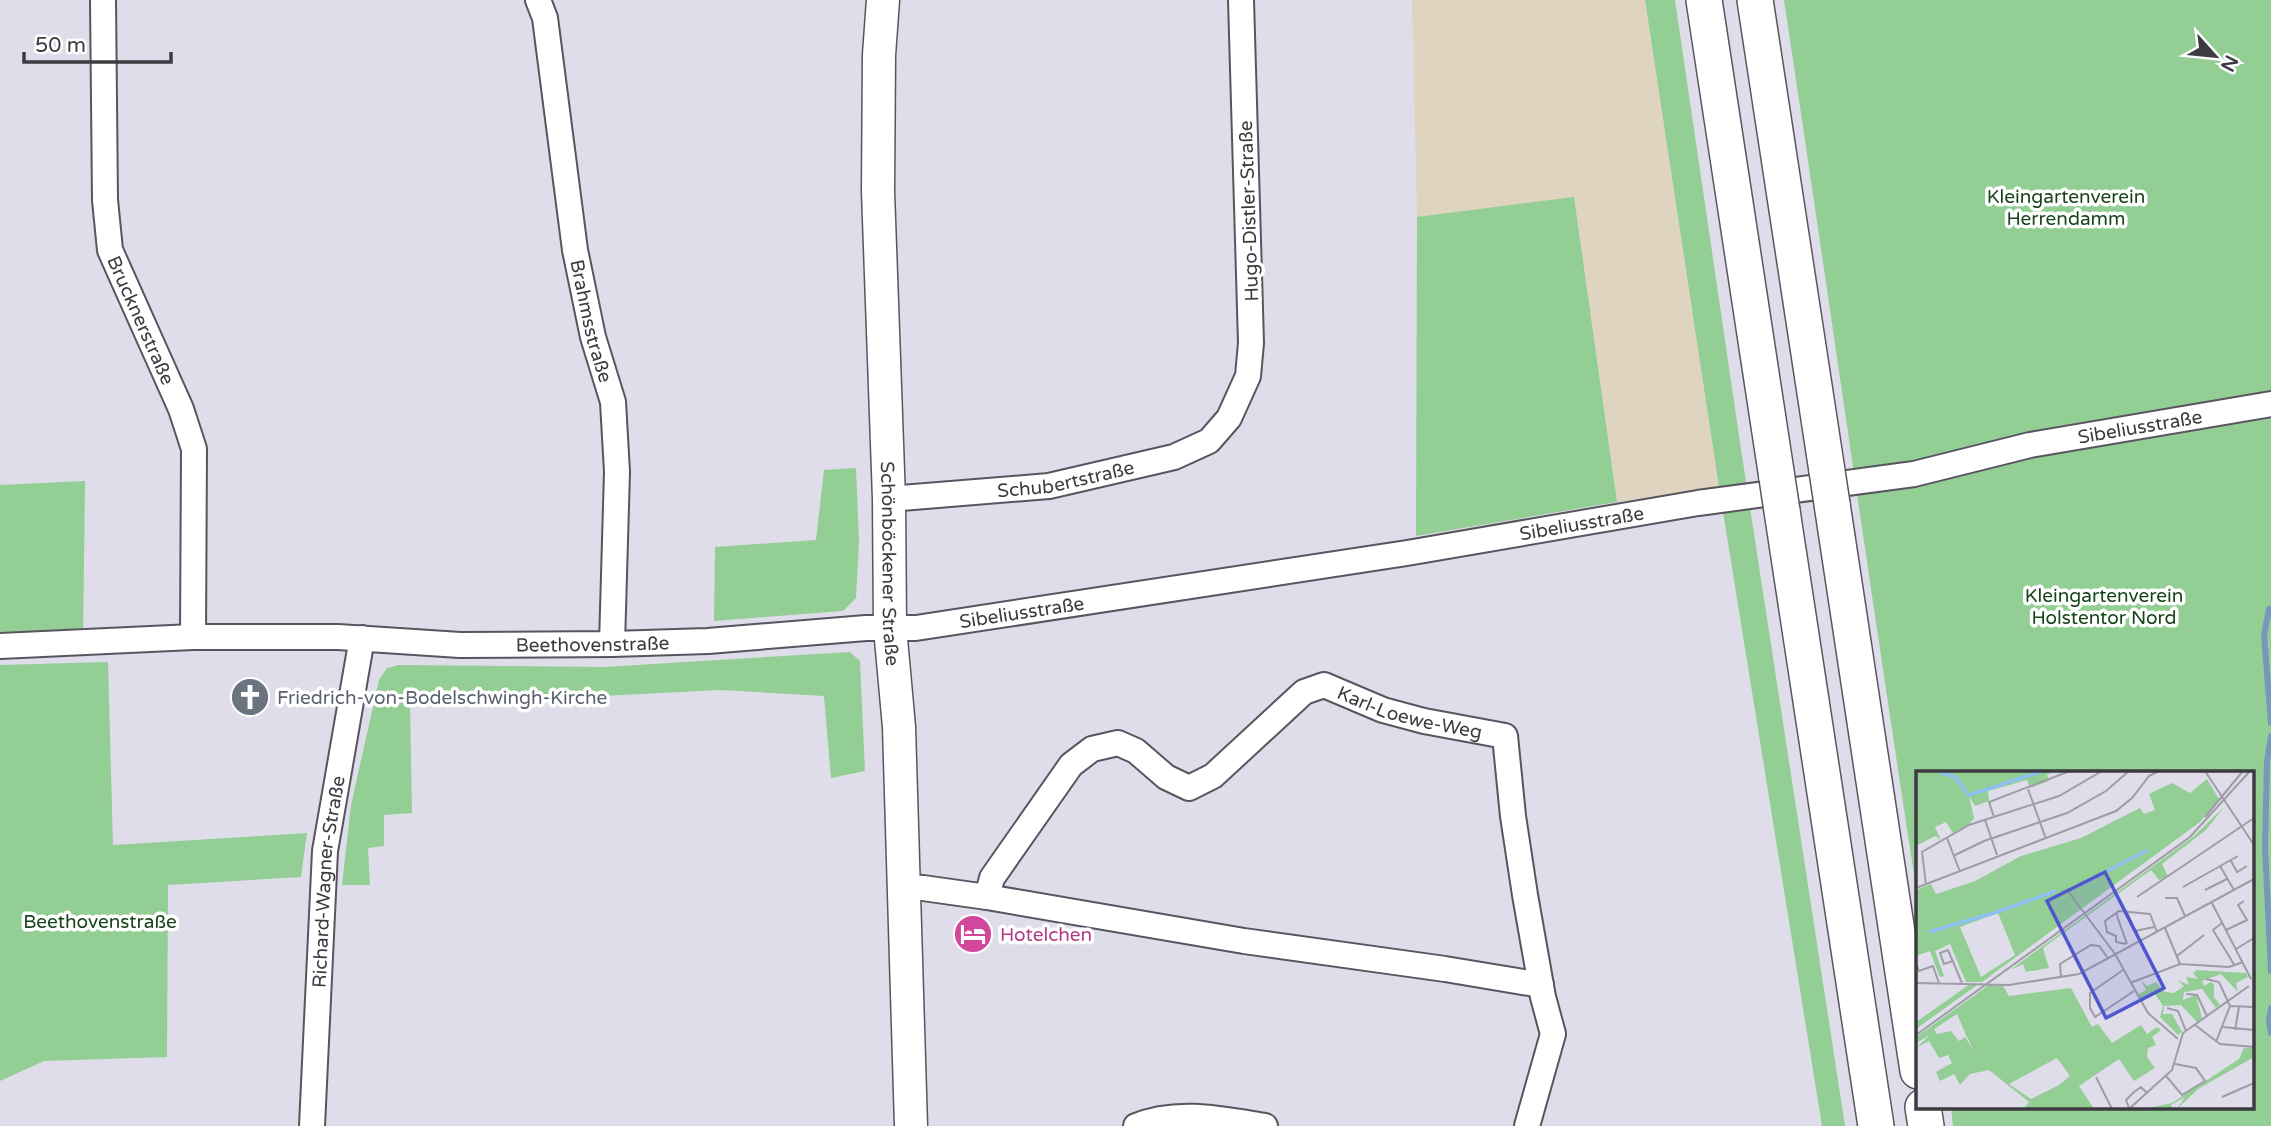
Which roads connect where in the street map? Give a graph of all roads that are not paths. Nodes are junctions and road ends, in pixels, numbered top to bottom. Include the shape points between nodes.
1 (103, 0) edge
2 (538, 0) edge
3 (883, 0) edge
4 (1241, 0) edge
5 (1704, 0) edge
6 (1755, 0) edge
7 (2271, 404) edge
8 (1228, 418) joint
9 (889, 499) junction
10 (890, 628) junction
11 (193, 637) junction
12 (362, 638) junction
13 (612, 644) junction
14 (0, 646) edge
15 (904, 887) junction
16 (987, 897) junction
17 (1541, 985) junction
18 (1916, 1064) edge
19 (1923, 1108) edge
20 (312, 1126) edge
21 (911, 1126) edge
22 (1136, 1126) edge
23 (1265, 1126) edge
24 (1527, 1126) edge
25 (1876, 1126) edge
26 (1926, 1126) edge

1 - 11 street, Brucknerstraße via 110,250 181,409 194,449
2 - 13 street, Brahmsstraße via 545,18 575,250 593,337 613,402 617,472
3 - 9 main road, Schönböckener Straße via 878,191
4 - 8 street, Hugo-Distler-Straße via 1251,343 1248,376
5 - 25 highway
6 - 18 highway
7 - 10 street, Sibeliusstraße via 2030,445 1914,474 1698,503 928,627
8 - 9 street, Schubertstraße via 1209,441 1174,457 1049,486
9 - 10 main road, Schönböckener Straße
10 - 13 street, Beethovenstraße
10 - 15 main road, Schönböckener Straße via 899,727
11 - 12 street, Beethovenstraße
11 - 14 street, Beethovenstraße
12 - 13 street, Beethovenstraße via 460,645
12 - 20 street, Richard-Wagner-Straße via 325,851
15 - 16 street
15 - 21 main road, Schönböckener Straße
16 - 17 street
16 - 17 street, Karl-Loewe-Weg via 992,878 1070,765 1092,749 1118,743 1189,788 1213,776 1304,692 1324,685 1382,710 1505,736 1513,816
17 - 24 street, Karl-Loewe-Weg via 1553,1034
19 - 26 highway
22 - 23 street via 1174,1115

